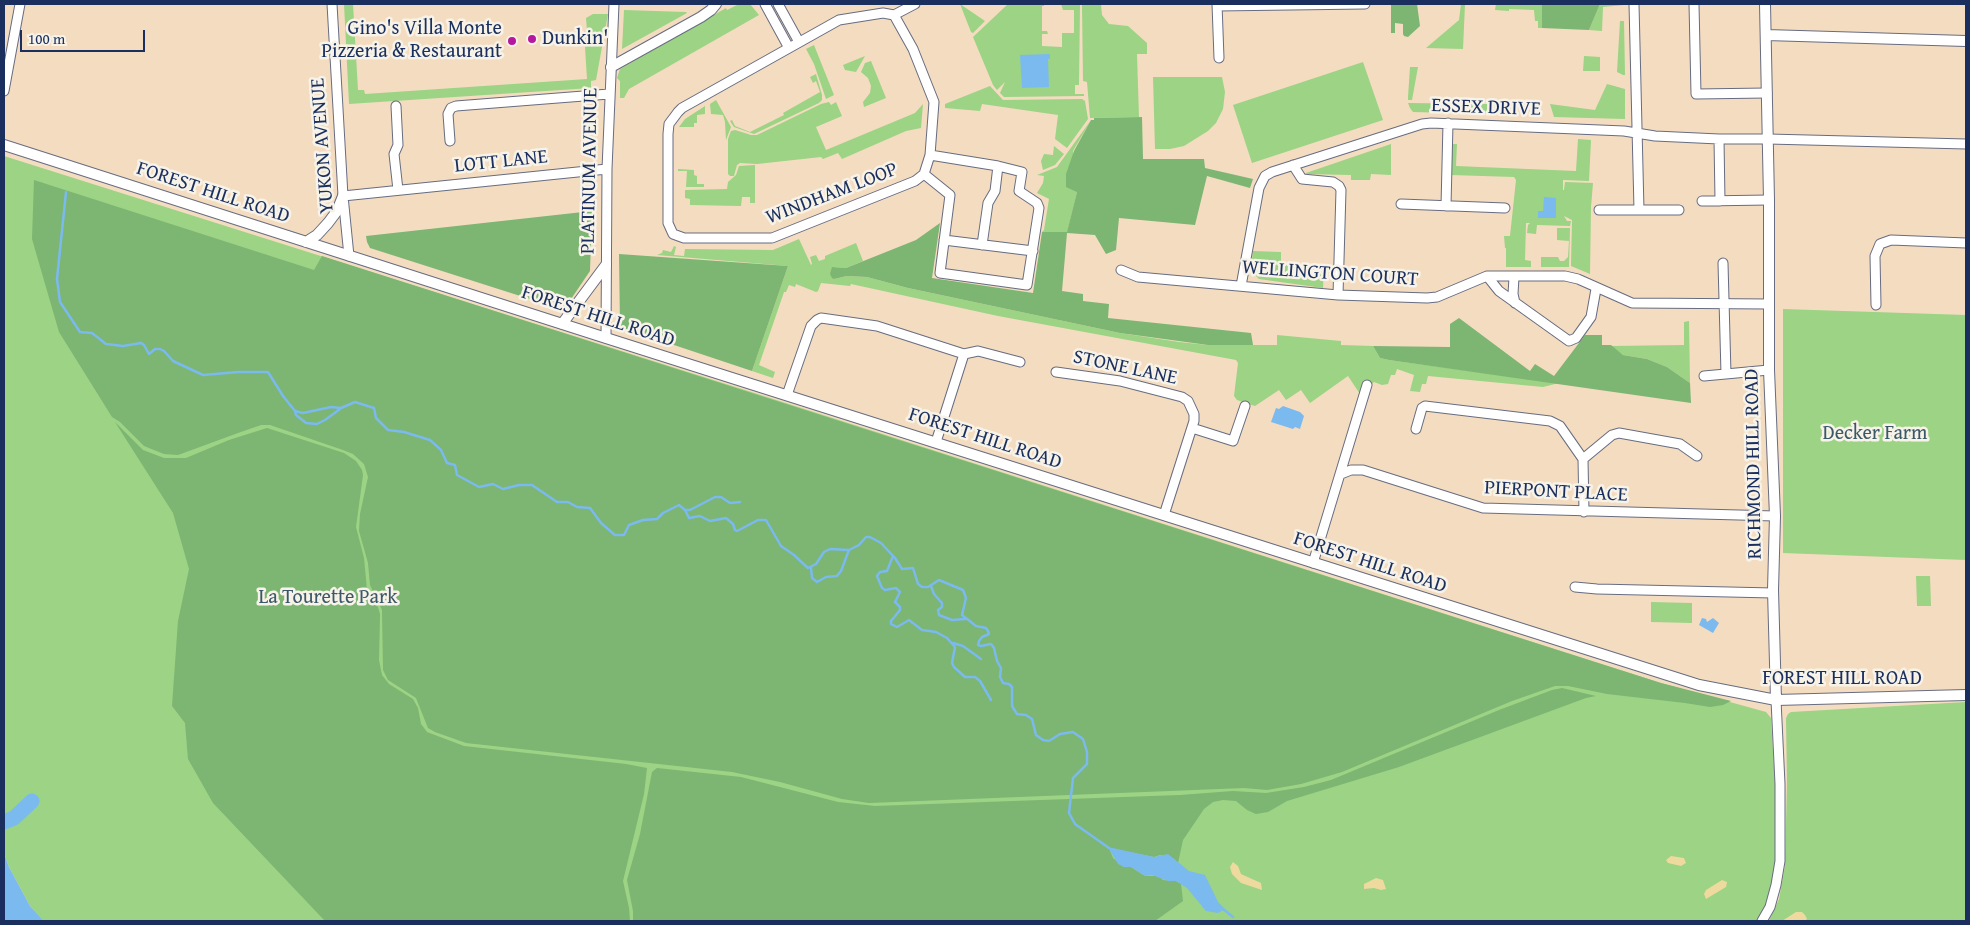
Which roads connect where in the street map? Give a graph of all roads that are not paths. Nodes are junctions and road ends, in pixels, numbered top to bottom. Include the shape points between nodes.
1 (20, 4) edge
2 (332, 4) edge
3 (614, 4) edge
4 (716, 4) edge
5 (764, 4) edge
6 (778, 4) edge
7 (915, 4) edge
8 (1365, 4) edge
9 (1634, 4) edge
10 (1694, 4) edge
11 (1765, 4) edge
12 (1217, 5) edge
13 (894, 15) junction
14 (1766, 35) junction
15 (1966, 41) edge
16 (800, 42) junction
17 (789, 48) junction
18 (1219, 58) dead end
19 (611, 67) junction
20 (4, 90) edge
21 (1767, 93) junction
22 (609, 94) junction
23 (396, 106) dead end
24 (1448, 123) junction
25 (1638, 133) junction
26 (1719, 139) junction
27 (1768, 139) junction
28 (450, 141) dead end
29 (4, 144) edge
30 (1966, 144) edge
31 (930, 155) junction
32 (1293, 165) junction
33 (998, 166) junction
34 (607, 170) junction
35 (924, 174) junction
36 (398, 190) junction
37 (343, 196) junction
38 (1769, 200) junction
39 (1702, 201) dead end
40 (1720, 201) junction
41 (1401, 204) dead end
42 (1446, 206) junction
43 (1505, 208) dead end
44 (1599, 210) dead end
45 (1639, 210) junction
46 (1679, 210) dead end
47 (944, 240) junction
48 (306, 242) junction
49 (1966, 243) edge
50 (982, 245) junction
51 (1033, 252) junction
52 (349, 256) junction
53 (1723, 263) dead end
54 (606, 266) junction
55 (1121, 270) dead end
56 (1487, 276) junction
57 (1514, 277) junction
58 (1241, 286) junction
59 (1596, 289) junction
60 (1338, 295) junction
61 (1515, 303) junction
62 (1723, 304) junction
63 (1769, 304) junction
64 (1876, 305) dead end
65 (562, 324) junction
66 (606, 338) junction
67 (964, 354) junction
68 (1020, 362) dead end
69 (1769, 370) junction
70 (1056, 372) dead end
71 (1726, 374) junction
72 (1704, 376) dead end
73 (1367, 385) dead end
74 (787, 395) junction
75 (1245, 406) dead end
76 (1192, 428) junction
77 (1416, 429) dead end
78 (936, 442) junction
79 (1697, 456) dead end
80 (1584, 459) junction
81 (1341, 474) junction
82 (1584, 512) junction
83 (1164, 515) junction
84 (1775, 516) junction
85 (1313, 563) junction
86 (1576, 586) dead end
87 (1773, 593) junction
88 (1966, 695) edge
89 (1776, 700) junction
90 (1762, 921) edge

1 - 20 street
2 - 37 street, YUKON AVENUE
3 - 19 street, PLATINUM AVENUE
4 - 19 street via 701,17
5 - 17 street
6 - 16 street
7 - 13 street
8 - 12 street
9 - 25 street
10 - 21 street via 1696,94
11 - 14 street, RICHMOND HILL ROAD
12 - 18 street
13 - 16 street, WINDHAM LOOP via 883,12 839,20
13 - 31 street, WINDHAM LOOP via 913,50 934,102
14 - 15 street
14 - 21 street, RICHMOND HILL ROAD
16 - 17 street, WINDHAM LOOP
17 - 35 street, WINDHAM LOOP via 682,108 671,120 668,134 668,223 673,234 684,238 772,238 915,181
19 - 22 street, PLATINUM AVENUE
21 - 27 street, RICHMOND HILL ROAD
22 - 28 street via 456,106 450,108 448,114
22 - 34 street, PLATINUM AVENUE
23 - 36 street via 398,145 394,154
24 - 25 street, ESSEX DRIVE
24 - 32 street, ESSEX DRIVE via 1431,122 1409,127
24 - 42 street
25 - 26 street, ESSEX DRIVE
25 - 45 street
26 - 27 street, ESSEX DRIVE
26 - 40 street
27 - 30 street, ESSEX DRIVE
27 - 38 street, RICHMOND HILL ROAD
29 - 48 street, FOREST HILL ROAD
31 - 33 street
31 - 35 street, WINDHAM LOOP
32 - 58 street, ESSEX DRIVE via 1272,172 1261,183
32 - 60 street via 1302,179 1333,182 1340,186
33 - 50 street
33 - 51 street via 1022,172 1019,191 1037,203
34 - 36 street, LOTT LANE
34 - 54 street, PLATINUM AVENUE
35 - 47 street via 950,195
36 - 37 street, LOTT LANE
37 - 48 street via 328,223
37 - 52 street, YUKON AVENUE
38 - 40 street
38 - 63 street, RICHMOND HILL ROAD
39 - 40 street
41 - 42 street
42 - 43 street
44 - 45 street
45 - 46 street
47 - 50 street
47 - 51 street via 940,273 1025,285
48 - 52 street, FOREST HILL ROAD
49 - 64 street via 1891,240 1880,244 1875,256
50 - 51 street
52 - 65 street, FOREST HILL ROAD
53 - 62 street
54 - 65 street
54 - 66 street, PLATINUM AVENUE
55 - 58 street, WELLINGTON COURT via 1138,277
56 - 57 street, WELLINGTON COURT
56 - 60 street, WELLINGTON COURT via 1426,298
56 - 61 street
57 - 59 street, WELLINGTON COURT via 1572,277
57 - 61 street
58 - 60 street, WELLINGTON COURT
59 - 61 street via 1591,317 1571,342
59 - 62 street, WELLINGTON COURT via 1632,303
62 - 63 street, WELLINGTON COURT
62 - 71 street
63 - 69 street, RICHMOND HILL ROAD
65 - 66 street, FOREST HILL ROAD
66 - 74 street, FOREST HILL ROAD
67 - 68 street via 978,350
67 - 74 street via 877,326 821,318 811,326
67 - 78 street
69 - 71 street
69 - 84 street, RICHMOND HILL ROAD
70 - 76 street, STONE LANE via 1120,381 1182,397 1194,414
71 - 72 street
73 - 81 street
74 - 78 street, FOREST HILL ROAD
75 - 76 street via 1233,441
76 - 83 street, STONE LANE
77 - 80 street via 1422,408 1426,406 1550,421 1564,430
78 - 83 street, FOREST HILL ROAD
79 - 80 street via 1680,444 1619,434 1608,437
80 - 82 street
81 - 82 street, PIERPONT PLACE via 1363,470 1483,508
81 - 85 street
82 - 84 street, PIERPONT PLACE
83 - 85 street, FOREST HILL ROAD
84 - 87 street, RICHMOND HILL ROAD
85 - 89 street, FOREST HILL ROAD via 1698,685
86 - 87 street
87 - 89 street, RICHMOND HILL ROAD
88 - 89 street, FOREST HILL ROAD
89 - 90 street, RICHMOND HILL ROAD via 1780,860 1770,908

